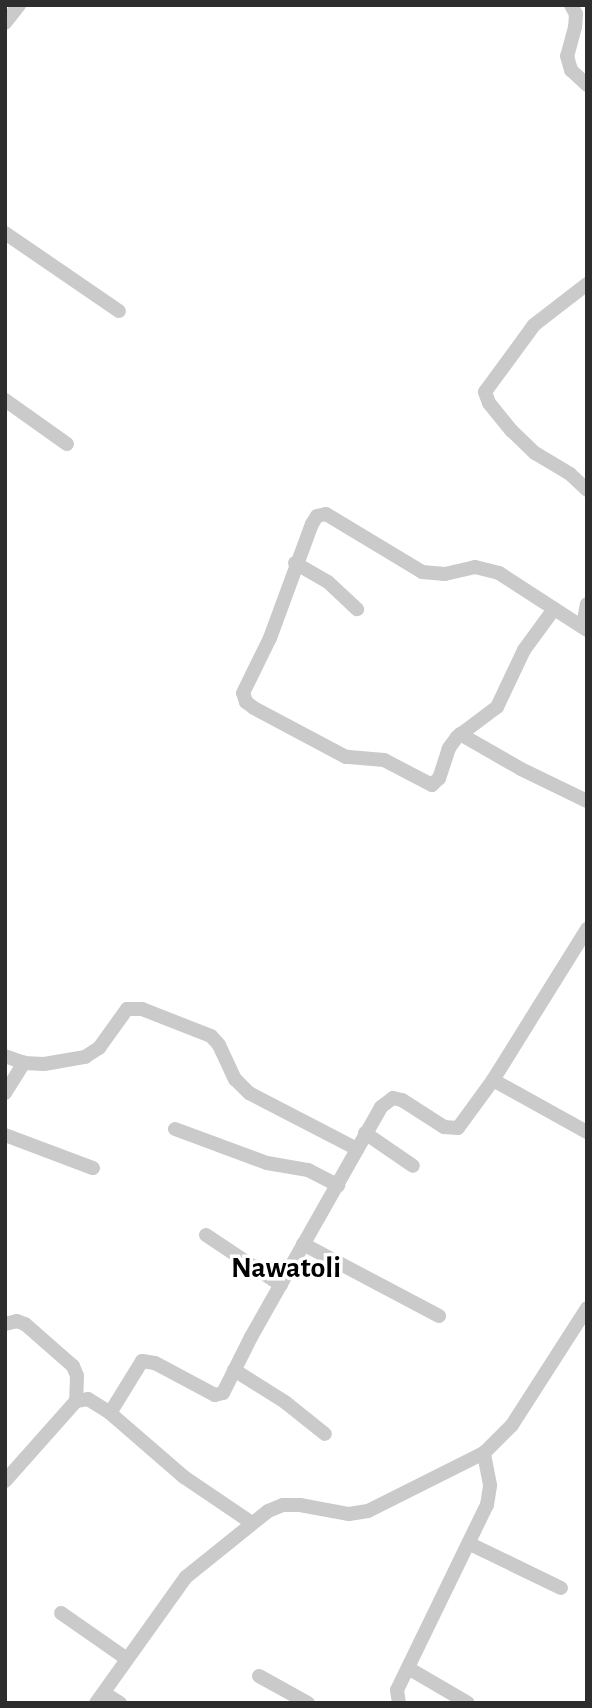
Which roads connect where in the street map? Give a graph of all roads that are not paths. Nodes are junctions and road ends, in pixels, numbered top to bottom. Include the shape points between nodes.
1 (19, 5) edge
2 (571, 5) edge
3 (5, 23) edge
4 (587, 85) edge
5 (5, 233) edge
6 (587, 284) edge
7 (119, 311) dead end
8 (5, 400) edge
9 (67, 444) dead end
10 (587, 490) edge
11 (295, 563) junction
12 (587, 604) edge
13 (356, 609) dead end
14 (554, 609) junction
15 (585, 628) edge
16 (460, 734) junction
17 (587, 801) edge
18 (587, 929) edge
19 (5, 1056) edge
20 (24, 1063) junction
21 (493, 1080) junction
22 (5, 1093) edge
23 (175, 1129) dead end
24 (587, 1132) edge
25 (365, 1133) junction
26 (5, 1135) edge
27 (357, 1149) junction
28 (413, 1166) dead end
29 (93, 1168) dead end
30 (338, 1185) junction
31 (206, 1236) dead end
32 (303, 1244) junction
33 (281, 1285) junction
34 (587, 1308) edge
35 (439, 1316) dead end
36 (5, 1324) edge
37 (234, 1370) junction
38 (76, 1401) junction
39 (110, 1413) junction
40 (325, 1434) dead end
41 (484, 1454) junction
42 (5, 1482) edge
43 (252, 1523) junction
44 (470, 1544) junction
45 (561, 1588) dead end
46 (61, 1613) dead end
47 (127, 1659) junction
48 (408, 1668) junction
49 (259, 1676) dead end
50 (100, 1698) edge
51 (120, 1703) edge
52 (308, 1703) edge
53 (399, 1703) edge
54 (468, 1703) edge

1 - 3 street
2 - 4 street via 575,27 567,56 571,70
5 - 7 street
6 - 10 street via 534,325 485,392 512,431
8 - 9 street
11 - 13 street via 328,582
11 - 14 street via 317,516 326,514 422,572 436,575 486,568
11 - 16 street via 270,638 243,692 246,702 346,757 384,760 432,785
12 - 15 street
14 - 15 street
14 - 16 street via 524,650 497,707
16 - 17 street
18 - 21 street
19 - 20 street
20 - 22 street
20 - 27 street via 85,1057 99,1048 127,1009 142,1009 211,1036 235,1079 249,1093
21 - 24 street
21 - 25 street via 458,1128 444,1127 393,1098 386,1101
23 - 30 street via 267,1163 308,1170
25 - 27 street
25 - 28 street
26 - 29 street
27 - 30 street
30 - 32 street
31 - 33 street
32 - 33 street
32 - 35 street
33 - 37 street
34 - 41 street via 512,1425
36 - 38 street via 24,1324 73,1366
37 - 39 street via 220,1396 156,1363 142,1361
37 - 40 street
38 - 39 street via 88,1399
38 - 42 street
39 - 43 street via 184,1478
41 - 43 street via 368,1511 349,1514 283,1505
41 - 44 street via 491,1485
43 - 47 street via 187,1577
44 - 45 street
44 - 48 street
46 - 47 street
47 - 50 street
48 - 53 street via 397,1690
48 - 54 street
49 - 52 street
50 - 51 street

